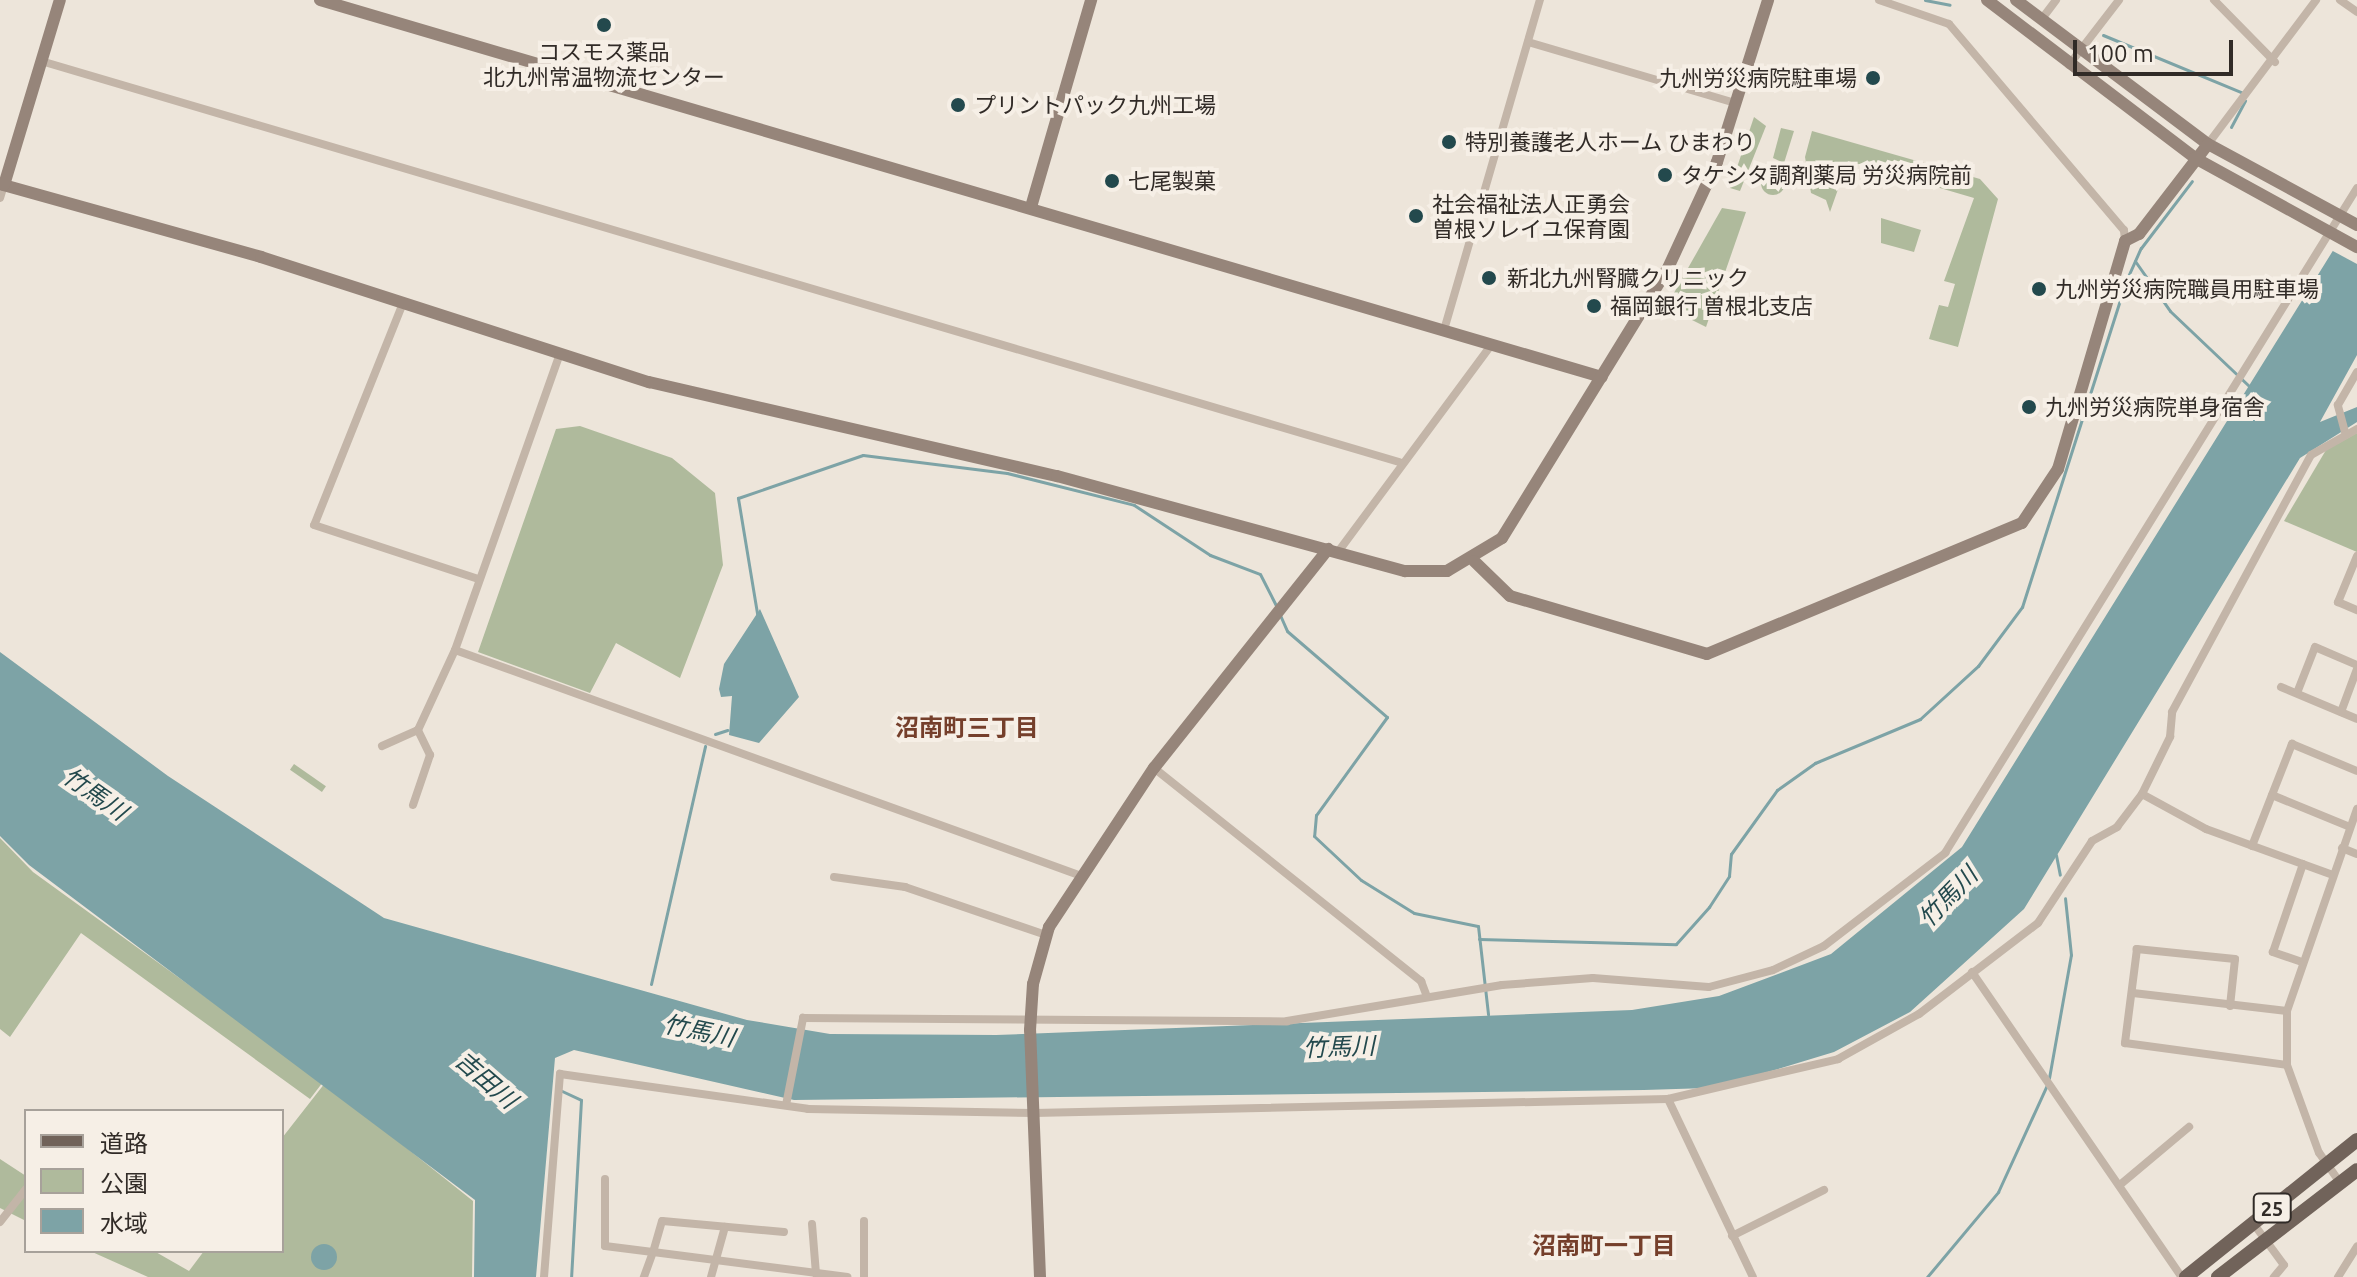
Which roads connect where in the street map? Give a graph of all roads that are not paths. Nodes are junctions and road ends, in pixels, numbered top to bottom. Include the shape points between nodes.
1 (60, 0) edge
2 (320, 0) edge
3 (1091, 0) edge
4 (1540, 0) edge
5 (1768, 0) edge
6 (1879, 0) edge
7 (1987, 0) edge
8 (2016, 0) edge
9 (2056, 0) edge
10 (2119, 0) edge
11 (2214, 0) edge
12 (2316, 0) edge
13 (2340, 0) edge
14 (2357, 12) edge
15 (2041, 20) junction
16 (1528, 42) junction
17 (2081, 51) junction
18 (41, 61) junction
19 (2275, 62) junction
20 (2069, 65) junction
21 (1735, 103) junction
22 (2208, 144) junction
23 (2195, 158) junction
24 (2357, 188) edge
25 (1, 189) edge
26 (1031, 207) junction
27 (2341, 217) junction
28 (2357, 225) edge
29 (2332, 234) junction
30 (2125, 241) junction
31 (2357, 247) edge
32 (403, 303) junction
33 (1444, 330) junction
34 (1492, 344) junction
35 (559, 356) junction
36 (2357, 372) edge
37 (1602, 377) junction
38 (2357, 429) edge
39 (2345, 432) junction
40 (1399, 462) junction
41 (1333, 550) junction
42 (2357, 556) edge
43 (1474, 561) junction
44 (478, 579) junction
45 (2357, 610) edge
46 (455, 650) junction
47 (2357, 667) edge
48 (2281, 687) dead end
49 (2297, 693) junction
50 (2341, 712) junction
51 (2357, 719) edge
52 (418, 730) junction
53 (382, 746) dead end
54 (1154, 768) junction
55 (2357, 771) edge
56 (2142, 794) junction
57 (2272, 795) junction
58 (413, 805) dead end
59 (2357, 809) edge
60 (2350, 827) junction
61 (2252, 846) junction
62 (2342, 848) junction
63 (2357, 854) edge
64 (2303, 864) junction
65 (1079, 875) junction
66 (2333, 875) junction
67 (834, 877) dead end
68 (1046, 935) junction
69 (2302, 962) junction
70 (1972, 972) junction
71 (2133, 993) junction
72 (1426, 994) junction
73 (2230, 1006) junction
74 (2287, 1011) junction
75 (1030, 1026) junction
76 (2287, 1065) junction
77 (1668, 1099) junction
78 (787, 1103) junction
79 (1033, 1110) junction
80 (2189, 1127) dead end
81 (2357, 1140) edge
82 (2326, 1165) junction
83 (2357, 1170) edge
84 (605, 1179) dead end
85 (2121, 1184) junction
86 (2341, 1184) junction
87 (1824, 1190) dead end
88 (24, 1192) edge
89 (864, 1221) dead end
90 (0, 1222) edge
91 (2253, 1223) junction
92 (812, 1224) dead end
93 (725, 1227) junction
94 (784, 1232) dead end
95 (1732, 1236) junction
96 (2265, 1240) junction
97 (2357, 1247) edge
98 (653, 1252) junction
99 (715, 1260) junction
100 (780, 1273) edge
101 (816, 1274) junction
102 (828, 1276) edge
103 (544, 1277) edge
104 (644, 1277) edge
105 (711, 1277) edge
106 (847, 1277) edge
107 (864, 1277) edge
108 (1040, 1277) edge
109 (1753, 1277) edge
110 (2184, 1277) edge
111 (2218, 1277) edge
112 (2274, 1277) edge
113 (2338, 1277) edge

1 - 18 street
2 - 26 street
3 - 26 street
4 - 16 street
5 - 21 street
6 - 30 street via 1949,24 2124,230
7 - 20 street
8 - 15 street
9 - 15 street
10 - 17 street
11 - 19 street
12 - 19 street
13 - 14 street
15 - 17 street
16 - 21 street
16 - 33 street
17 - 20 street
17 - 22 street
18 - 25 street
18 - 40 street
19 - 22 street
20 - 23 street
21 - 37 street via 1698,208
22 - 23 street
22 - 27 street
23 - 29 street
23 - 30 street via 2139,234
24 - 27 street
25 - 32 street
26 - 33 street
27 - 28 street
27 - 29 street
29 - 31 street
29 - 72 street via 1945,853 1905,889 1824,946 1773,970 1709,987 1593,978
30 - 43 street via 2058,469 2022,523 1707,654 1510,596
32 - 35 street
32 - 44 street via 314,525
33 - 34 street
34 - 37 street
34 - 40 street
35 - 41 street
35 - 44 street
36 - 39 street via 2339,413
37 - 43 street via 1508,530
38 - 39 street
39 - 56 street via 2311,455 2253,553 2172,712 2170,737
40 - 41 street
41 - 43 street via 1425,573
41 - 54 street
42 - 45 street via 2338,602
44 - 46 street
46 - 52 street
46 - 65 street
47 - 49 street via 2315,647
47 - 50 street
48 - 49 street
49 - 50 street
50 - 51 street
52 - 53 street
52 - 58 street via 430,755
54 - 65 street
54 - 72 street via 1421,981
55 - 57 street via 2292,744
56 - 61 street
56 - 70 street via 2117,827 2092,841 2038,923
57 - 60 street
57 - 61 street
59 - 60 street
60 - 62 street
61 - 64 street
62 - 63 street
62 - 66 street
64 - 66 street
64 - 69 street via 2273,952
65 - 68 street
66 - 69 street
67 - 68 street via 905,887
68 - 75 street
69 - 74 street
70 - 77 street via 1919,1014 1838,1059
70 - 85 street
71 - 73 street
71 - 73 street via 2137,949 2235,959
71 - 76 street via 2125,1043
72 - 75 street via 1287,1021
73 - 74 street
74 - 76 street
75 - 78 street via 799,1022
75 - 79 street
76 - 82 street
77 - 79 street
77 - 95 street
78 - 79 street
78 - 103 street via 560,1074
79 - 108 street
80 - 85 street
81 - 82 main road, 25
82 - 86 street
82 - 91 main road, 25
83 - 86 main road, 25
84 - 98 street via 605,1246
85 - 110 street
86 - 96 main road, 25
87 - 95 street
88 - 90 street
89 - 107 street
91 - 96 street
91 - 110 main road, 25
92 - 101 street
93 - 94 street
93 - 98 street via 662,1221
93 - 99 street
95 - 109 street
96 - 111 main road, 25
96 - 112 street via 2284,1265
97 - 113 street
98 - 99 street
98 - 104 street
99 - 100 street
99 - 105 street
100 - 101 street
101 - 102 street
102 - 106 street

